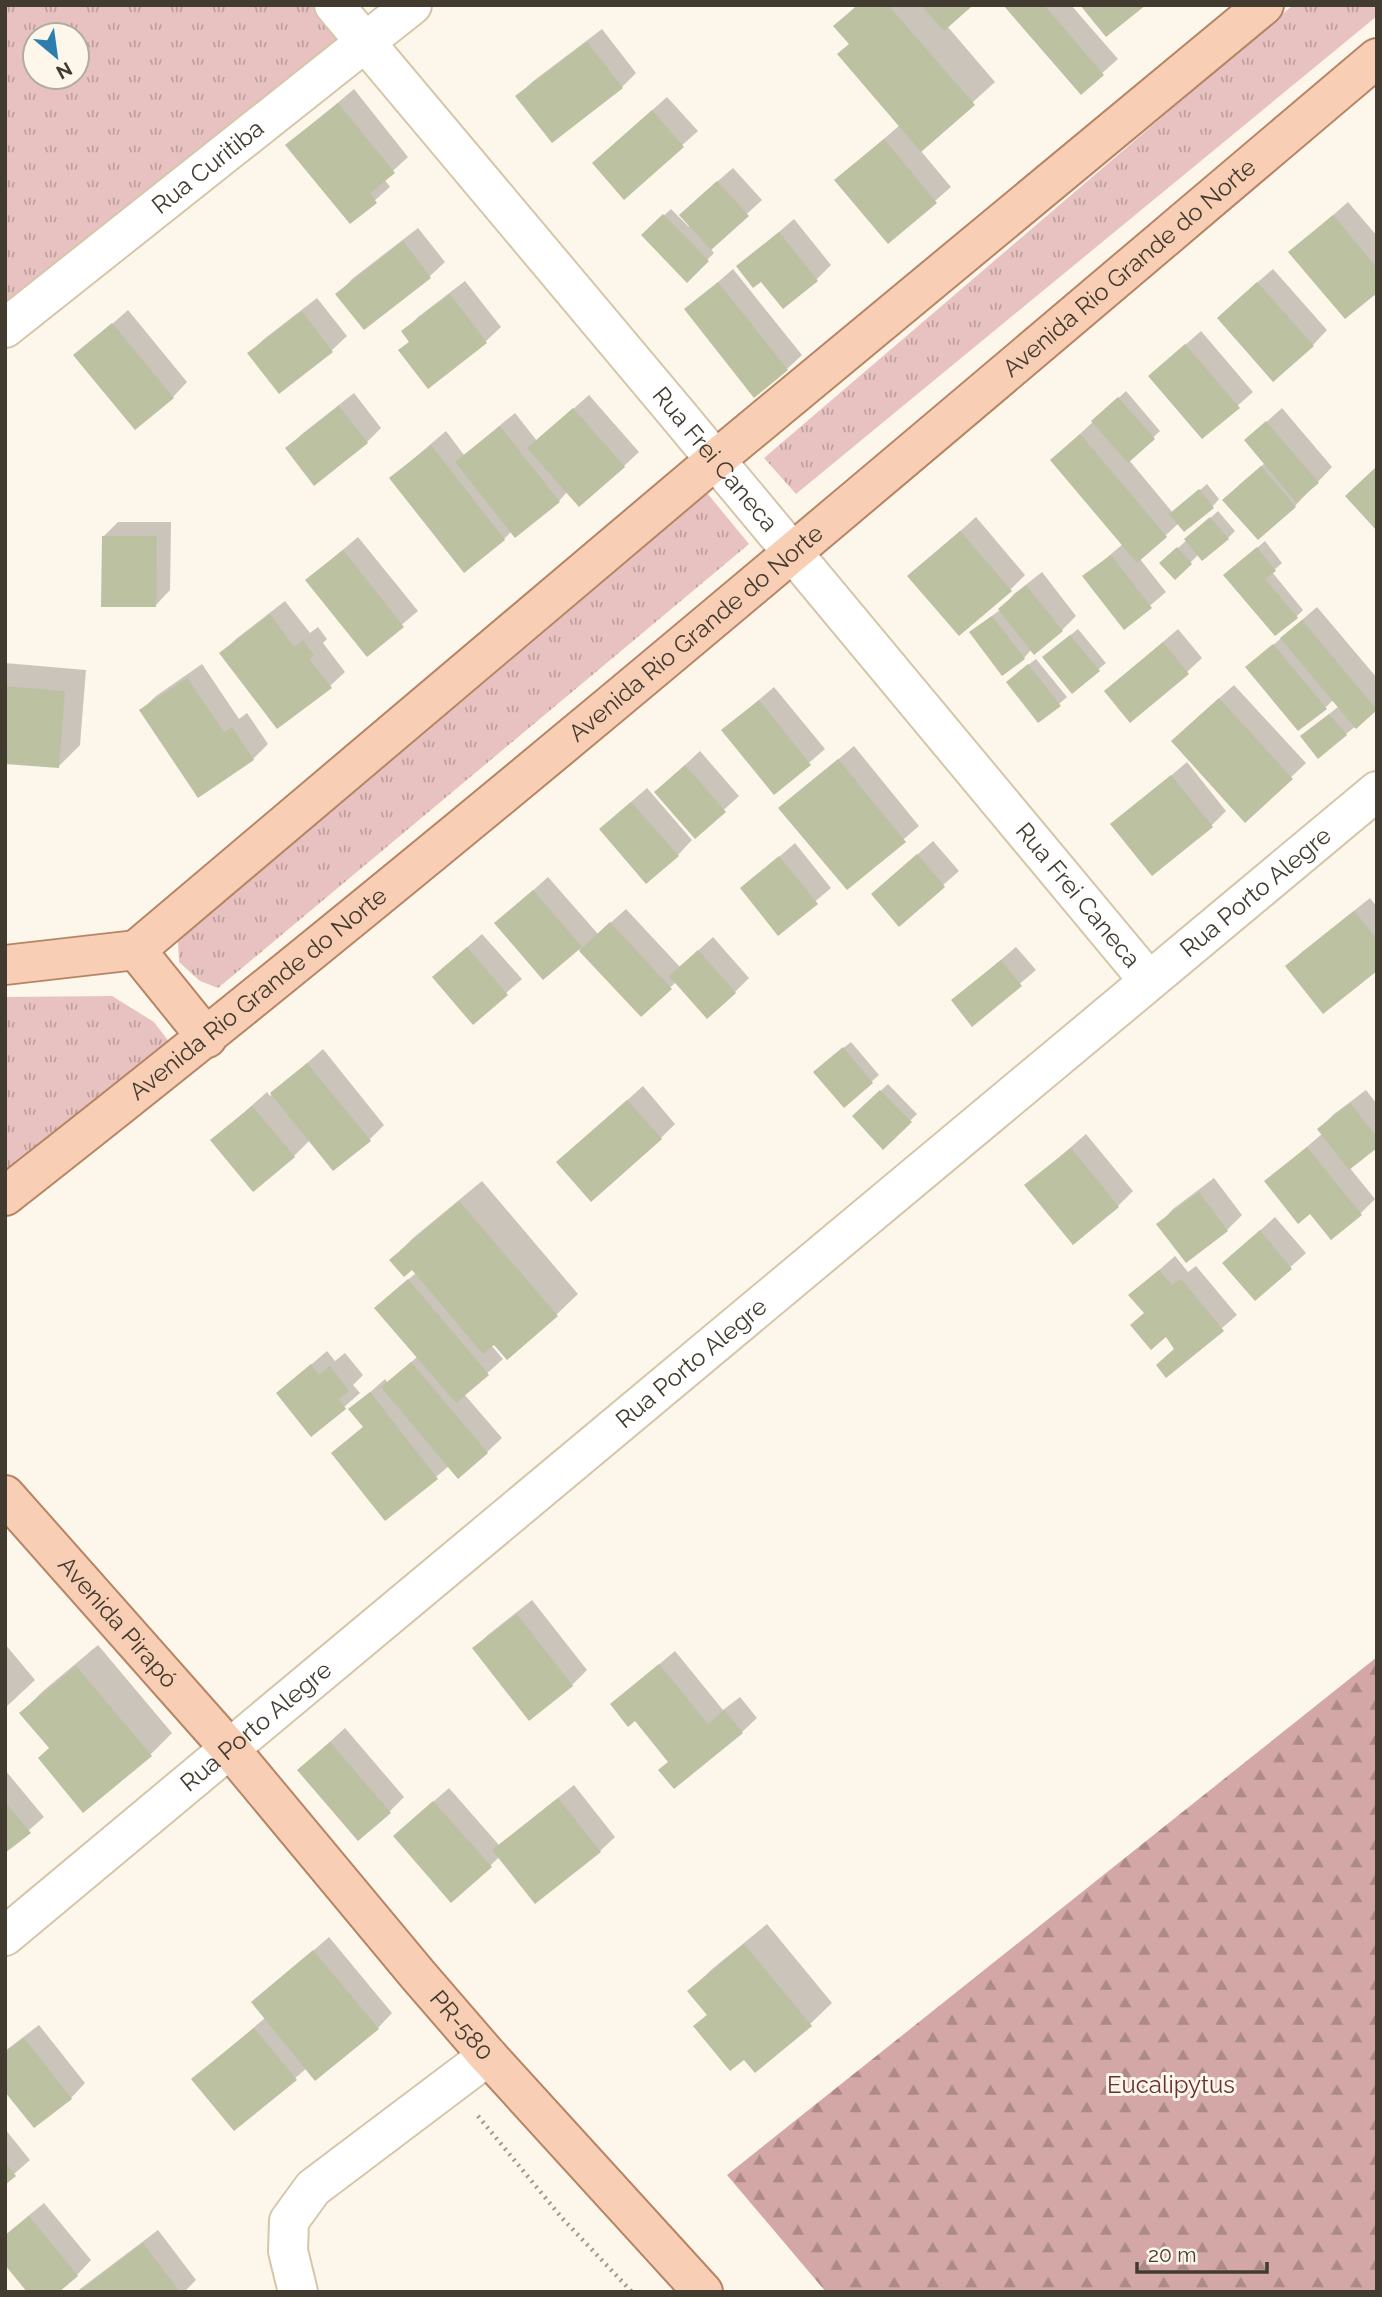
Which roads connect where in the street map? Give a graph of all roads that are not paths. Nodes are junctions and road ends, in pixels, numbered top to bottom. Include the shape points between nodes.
1 (334, 5) edge
2 (412, 5) edge
3 (1264, 5) edge
4 (365, 42) junction
5 (1377, 58) edge
6 (5, 328) edge
7 (715, 461) junction
8 (794, 552) junction
9 (1377, 791) edge
10 (136, 950) junction
11 (5, 965) edge
12 (1149, 981) junction
13 (206, 1038) junction
14 (5, 1196) edge
15 (5, 1495) edge
16 (230, 1749) junction
17 (5, 1936) edge
18 (488, 2056) junction
19 (298, 2292) edge
20 (704, 2292) edge

1 - 4 street, Rua Frei Caneca
2 - 4 street, Rua Curitiba
3 - 7 main road
4 - 6 street, Rua Curitiba
4 - 7 street, Rua Frei Caneca
5 - 8 main road, Avenida Rio Grande do Norte
7 - 8 street, Rua Frei Caneca
7 - 10 main road
8 - 12 street, Rua Frei Caneca
8 - 13 main road, Avenida Rio Grande do Norte
9 - 12 street, Rua Porto Alegre
10 - 11 main road
10 - 13 main road
12 - 16 street, Rua Porto Alegre
13 - 14 main road, Avenida Rio Grande do Norte
15 - 16 main road, Avenida Pirapó
16 - 17 street, Rua Porto Alegre
16 - 18 main road, PR-580 / PR-580
18 - 19 street via 313,2188 289,2221 288,2251
18 - 20 main road, PR-580 / PR-580

